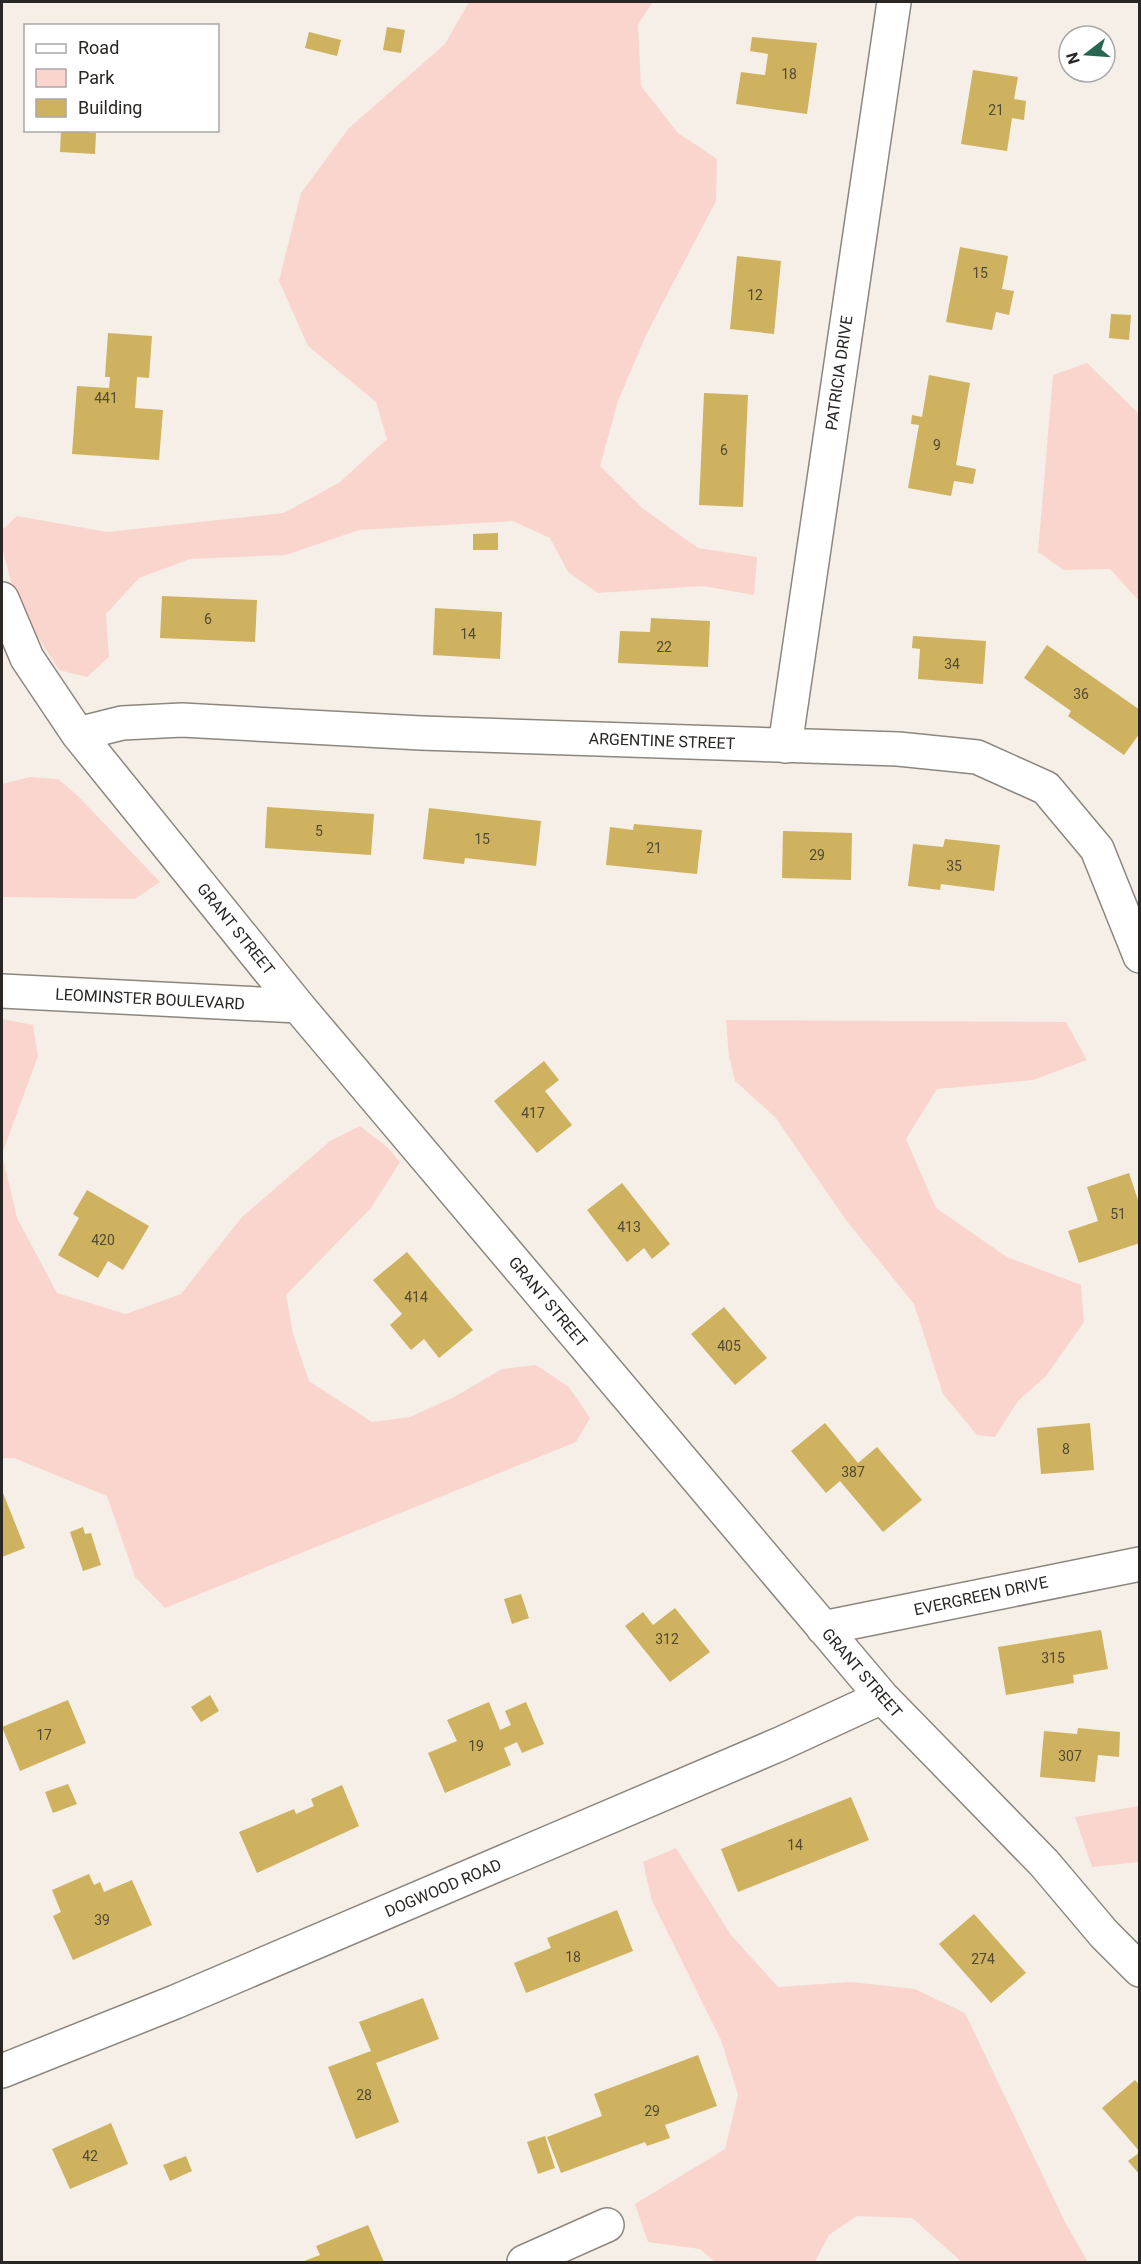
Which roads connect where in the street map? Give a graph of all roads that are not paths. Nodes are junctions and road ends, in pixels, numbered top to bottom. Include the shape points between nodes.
1 (894, 2) edge
2 (2, 599) edge
3 (78, 734) junction
4 (785, 746) junction
5 (1140, 956) edge
6 (2, 992) edge
7 (298, 1006) junction
8 (1140, 1564) edge
9 (823, 1628) junction
10 (882, 1697) junction
11 (1140, 1970) edge
12 (2, 2071) edge
13 (608, 2225) dead end
14 (524, 2262) edge

1 - 4 street, PATRICIA DRIVE
2 - 3 street, GRANT STREET via 27,658
3 - 4 street, ARGENTINE STREET via 122,723 183,720
3 - 7 street, GRANT STREET
4 - 5 street, ARGENTINE STREET via 898,749 977,757 1046,788 1097,849
6 - 7 street, LEOMINSTER BOULEVARD
7 - 9 street, GRANT STREET
8 - 9 street, EVERGREEN DRIVE
9 - 10 street, GRANT STREET
10 - 11 street, GRANT STREET via 1044,1863
10 - 12 street, DOGWOOD ROAD via 197,1993
13 - 14 street

